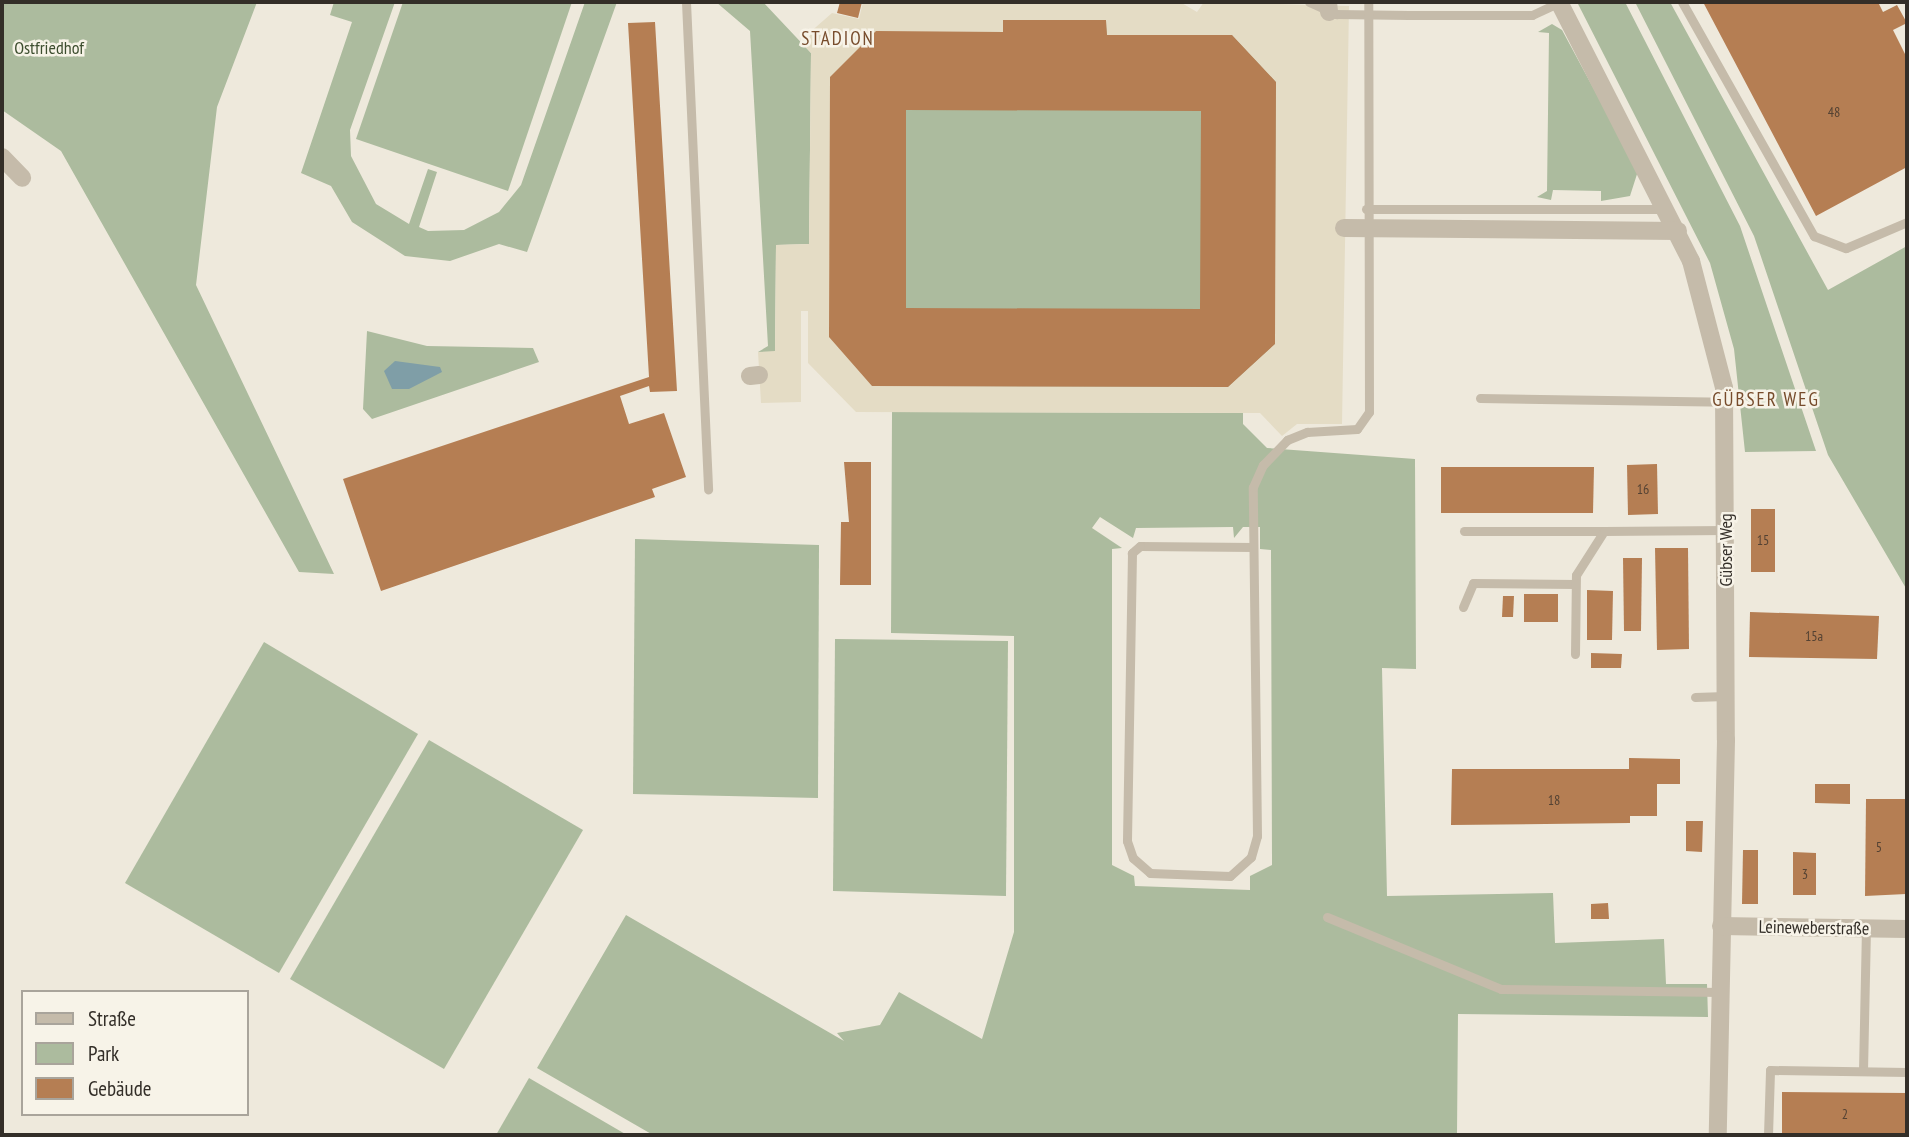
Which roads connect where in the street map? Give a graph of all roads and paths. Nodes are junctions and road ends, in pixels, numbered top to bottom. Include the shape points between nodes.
1 (686, 2) edge
2 (1309, 2) edge
3 (1368, 2) edge
4 (1560, 2) edge
5 (1682, 2) edge
6 (1329, 7) edge
7 (1368, 15) junction
8 (2, 157) edge
9 (22, 178) dead end
10 (1366, 209) junction
11 (1668, 209) junction
12 (1907, 222) edge
13 (1343, 228) dead end
14 (1366, 228) junction
15 (1678, 231) junction
16 (1480, 398) dead end
17 (1726, 402) junction
18 (708, 490) dead end
19 (1726, 530) junction
20 (1464, 531) dead end
21 (1604, 531) junction
22 (1253, 547) junction
23 (1575, 584) junction
24 (1463, 607) dead end
25 (1575, 654) dead end
26 (1725, 696) junction
27 (1695, 697) dead end
28 (1327, 917) dead end
29 (1721, 926) junction
30 (1866, 929) junction
31 (1907, 929) edge
32 (1720, 992) junction
33 (1863, 1071) junction
34 (1907, 1072) edge
35 (1718, 1135) edge
36 (1768, 1135) edge

1 - 18 lane
2 - 6 lane
3 - 7 lane
4 - 7 lane via 1532,15
4 - 11 street, Gübser Weg
5 - 12 lane via 1814,236 1846,248
6 - 7 lane
7 - 10 lane
8 - 9 street
10 - 11 lane
10 - 14 lane
11 - 15 street, Gübser Weg
13 - 14 street
14 - 15 street
14 - 22 lane via 1367,416 1354,430 1297,435 1271,454 1253,487
15 - 17 street, Gübser Weg via 1708,309
16 - 17 lane
17 - 19 street, Gübser Weg
19 - 21 lane
19 - 26 street, Gübser Weg
20 - 21 lane
21 - 23 lane via 1585,555
22 - 22 lane via 1255,846 1244,867 1230,876 1150,873 1127,841 1132,553 1140,546
23 - 24 lane via 1473,583
23 - 25 lane
26 - 27 lane
26 - 29 street, Gübser Weg
28 - 32 lane via 1501,989
29 - 30 street, Leineweberstraße
29 - 32 street, Gübser Weg
30 - 31 street, Leineweberstraße
30 - 33 lane
32 - 35 street, Gübser Weg
33 - 34 lane
33 - 36 lane via 1770,1070

